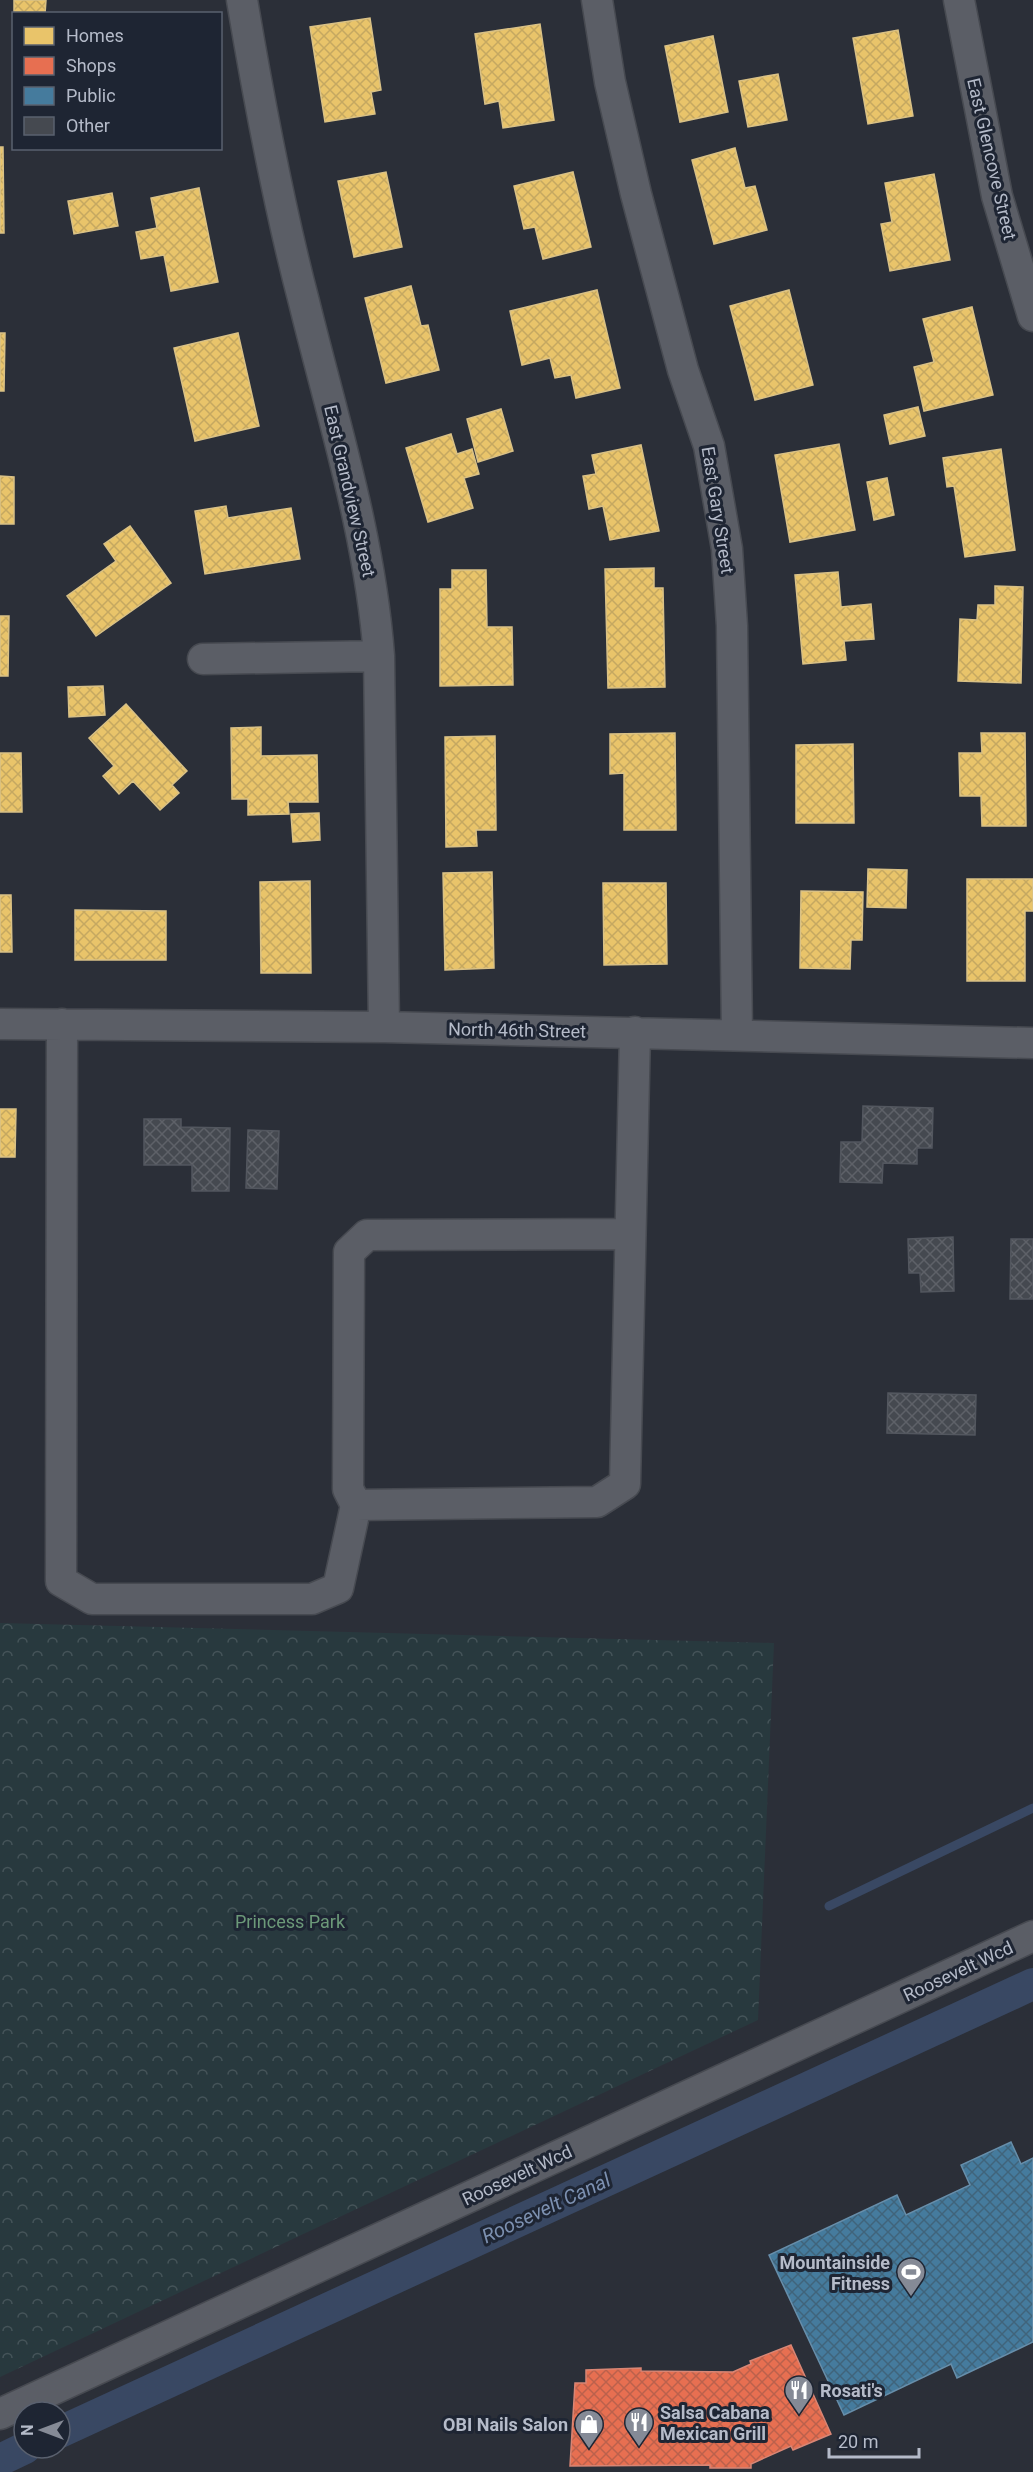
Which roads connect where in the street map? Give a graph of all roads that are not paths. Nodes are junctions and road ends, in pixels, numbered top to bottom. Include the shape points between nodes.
1 (242, 0) edge
2 (597, 0) edge
3 (959, 0) edge
4 (1033, 316) edge
5 (379, 656) junction
6 (203, 659) dead end
7 (0, 1024) edge
8 (62, 1024) junction
9 (384, 1027) junction
10 (635, 1032) junction
11 (737, 1035) junction
12 (1033, 1043) edge
13 (630, 1234) junction
14 (356, 1505) junction
15 (1033, 1936) edge
16 (0, 2414) edge

1 - 5 street, East Grandview Street via 258,99 296,270 362,529 375,599
2 - 11 street, East Gary Street via 610,82 636,194 682,369 710,446 727,549 732,626
3 - 4 street, East Glencove Street via 997,196
5 - 6 street
5 - 9 street, East Grandview Street
7 - 8 street, North 46th Street
8 - 9 street, North 46th Street
8 - 14 street via 61,1581 92,1599 312,1599 338,1588
9 - 10 street, North 46th Street
10 - 11 street, North 46th Street
10 - 13 street
11 - 12 street, North 46th Street
13 - 14 street via 625,1484 597,1502
13 - 14 street via 367,1235 349,1252 348,1489
15 - 16 street, Roosevelt Wcd

